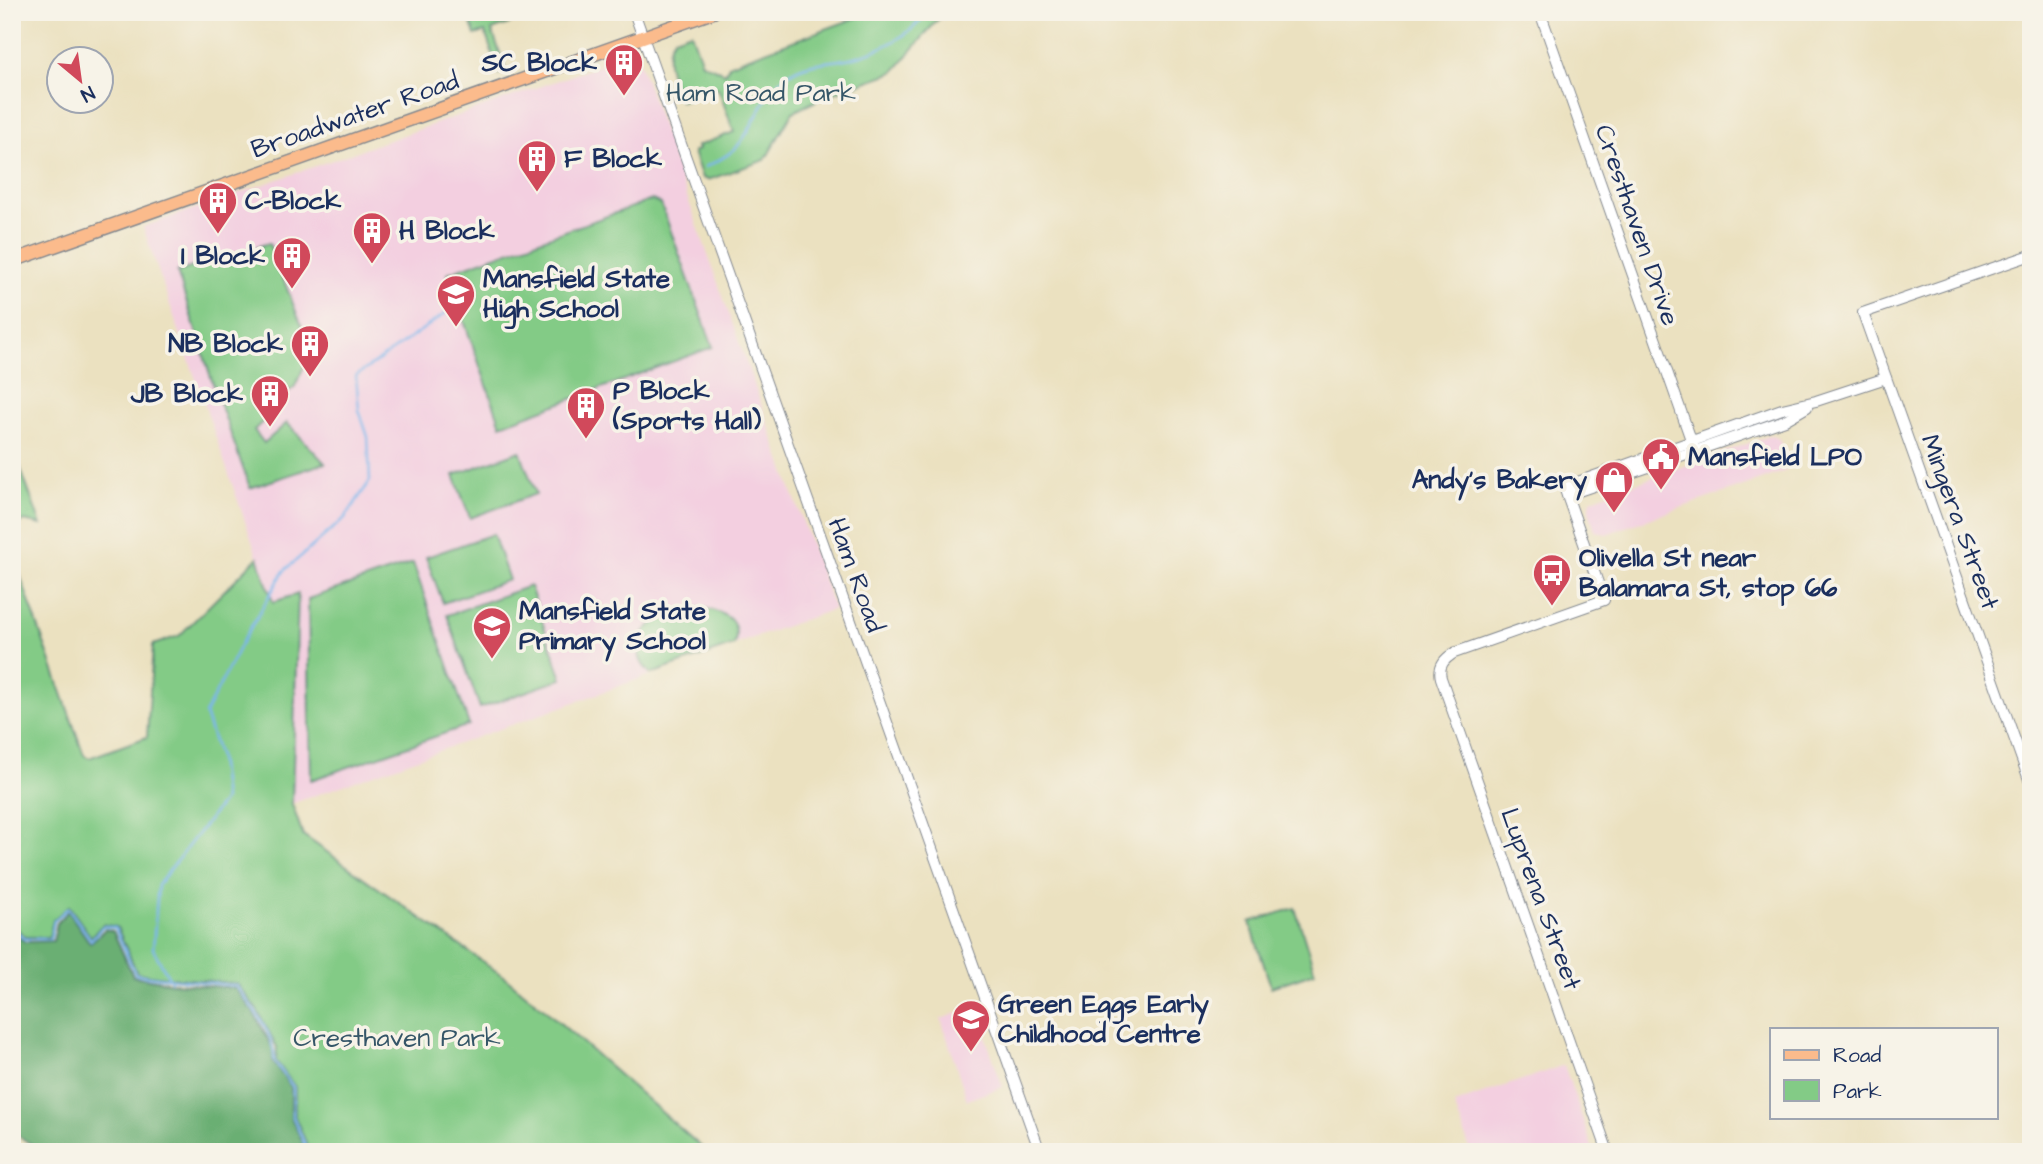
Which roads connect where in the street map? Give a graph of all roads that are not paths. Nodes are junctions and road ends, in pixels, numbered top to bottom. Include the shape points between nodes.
1 (634, 12) edge
2 (713, 12) edge
3 (1540, 12) edge
4 (642, 37) junction
5 (2031, 255) edge
6 (12, 261) edge
7 (1886, 378) junction
8 (1693, 447) junction
9 (2031, 785) edge
10 (1040, 1152) edge
11 (1608, 1152) edge

1 - 4 street, Ham Road
2 - 4 main road, Broadwater Road
3 - 8 street, Cresthaven Drive
4 - 6 main road, Broadwater Road
4 - 10 street, Ham Road
5 - 7 street, Mingera Street via 1863,313
7 - 8 street via 1816,401 1785,420
7 - 9 street, Mingera Street
8 - 11 street, Luprena Street via 1565,491 1604,600 1454,653 1439,671

